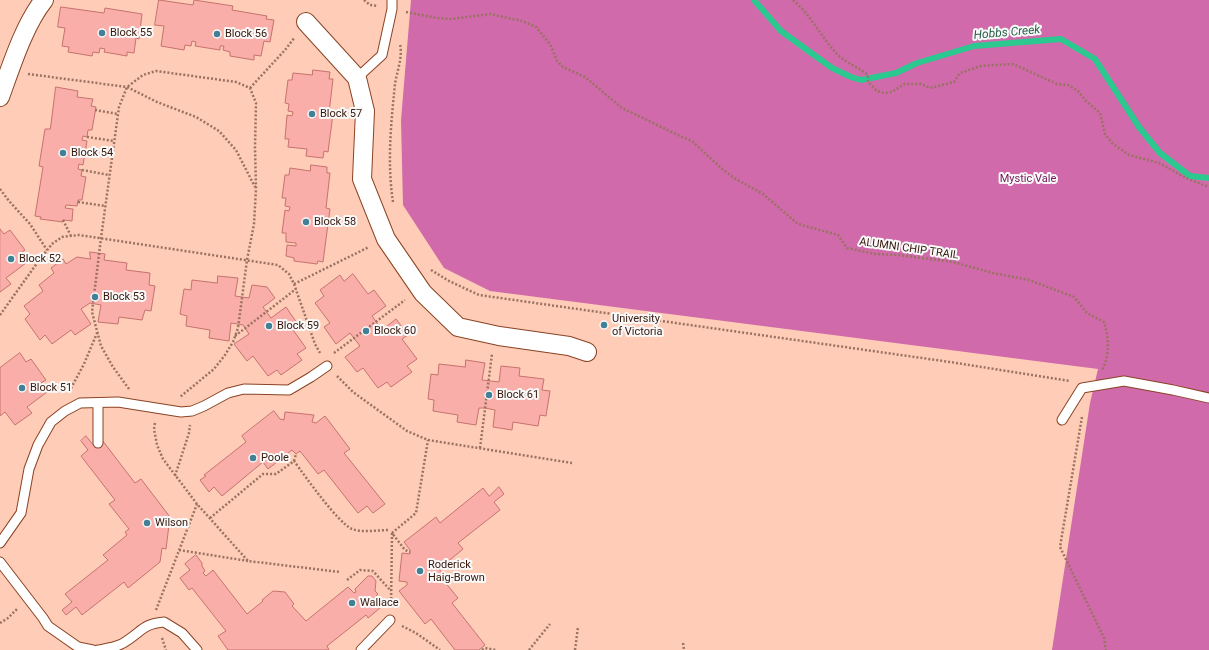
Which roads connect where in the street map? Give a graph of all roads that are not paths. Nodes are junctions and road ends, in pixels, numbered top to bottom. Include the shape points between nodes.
1 (44, 0) edge
2 (392, 4) edge
3 (306, 22) road end
4 (357, 78) junction
5 (0, 97) edge
6 (587, 352) dead end
7 (326, 363) road end
8 (1209, 398) edge
9 (98, 403) junction
10 (1062, 420) dead end
11 (98, 443) dead end
12 (0, 543) edge
13 (0, 562) edge
14 (390, 620) road end
15 (93, 650) edge
16 (98, 650) edge
17 (197, 650) edge
18 (361, 650) edge

1 - 5 street via 35,11
2 - 4 lane via 382,55
3 - 4 street
4 - 6 street via 364,110 362,179 386,239 423,293 458,327 570,346
7 - 9 lane via 311,377 289,390 244,389 228,393 192,411 181,412 118,402
8 - 10 lane via 1124,381 1082,388
9 - 11 lane
9 - 12 lane via 80,403 51,422 38,445 29,469 21,513
13 - 15 lane via 48,626 78,647
14 - 18 lane
16 - 17 lane via 115,647 139,630 158,622 164,622 182,633

